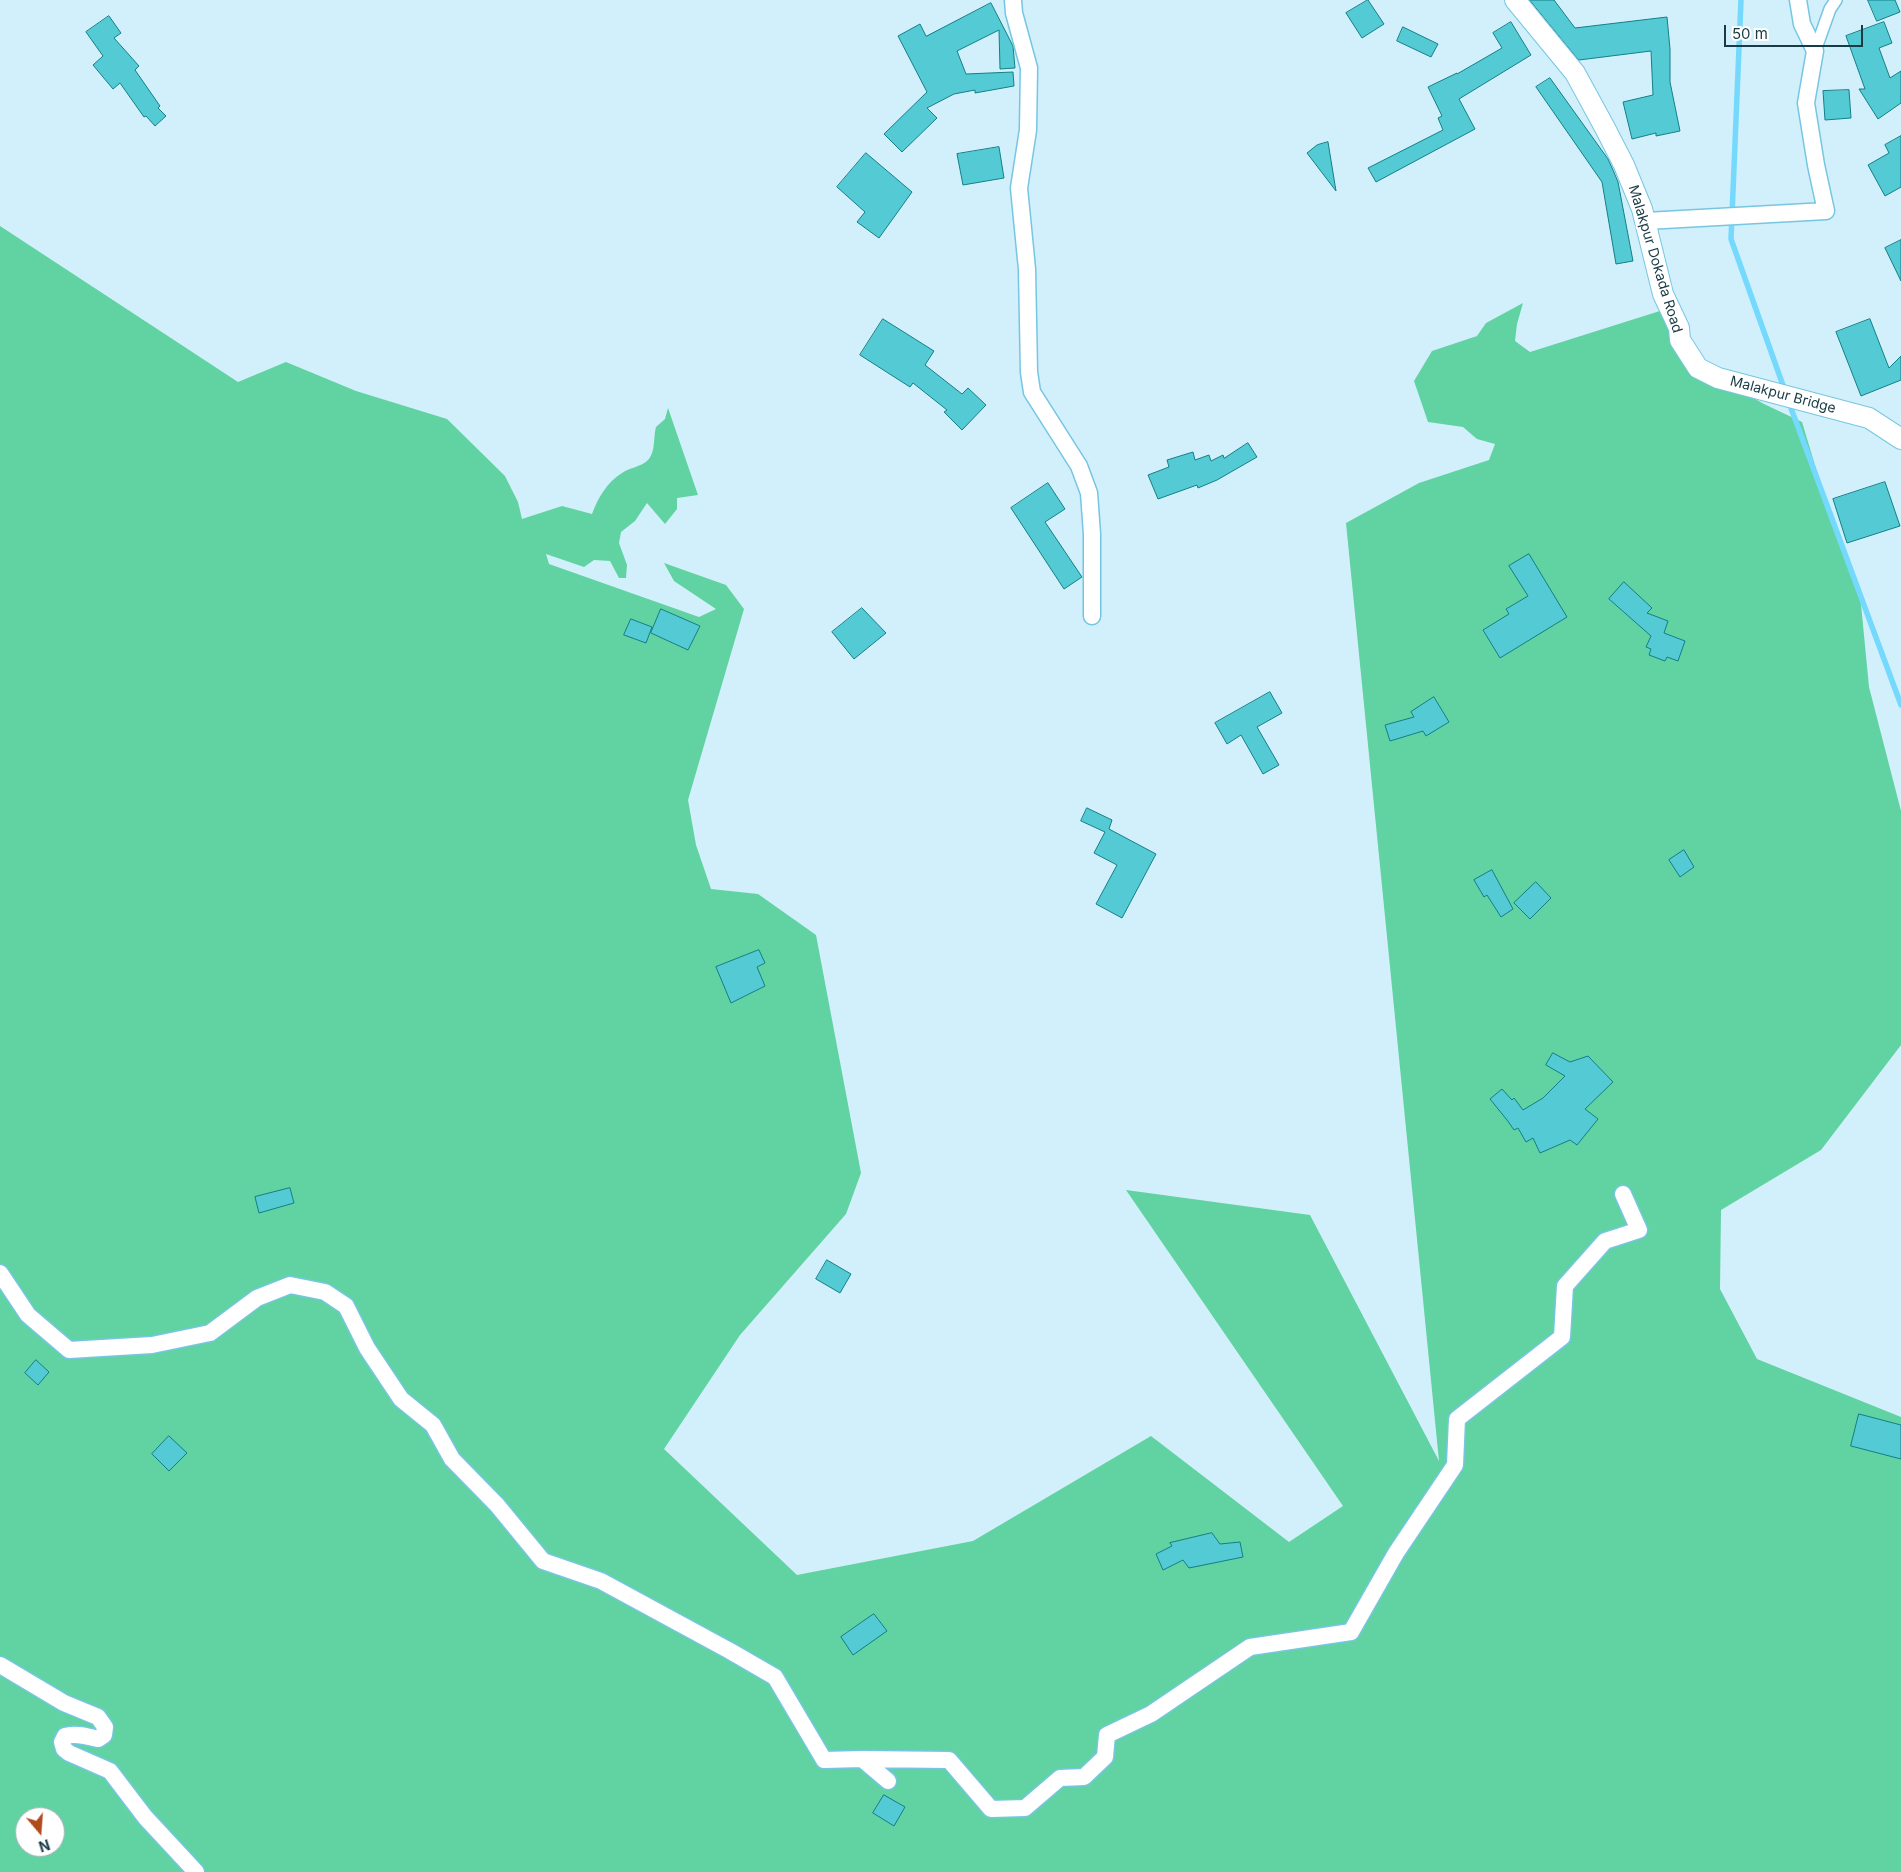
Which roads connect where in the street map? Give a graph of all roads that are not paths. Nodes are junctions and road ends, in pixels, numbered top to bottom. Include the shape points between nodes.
1 (1013, 0) edge
2 (1516, 0) edge
3 (1798, 0) edge
4 (1836, 0) edge
5 (1815, 51) junction
6 (1646, 221) junction
7 (1698, 368) joint
8 (1901, 439) edge
9 (1092, 616) dead end
10 (1623, 1194) dead end
11 (0, 1273) edge
12 (0, 1665) edge
13 (862, 1759) junction
14 (888, 1781) dead end
15 (196, 1872) edge

1 - 9 street via 1029,68 1028,130 1018,188 1027,269 1029,372 1032,392 1079,466 1089,493
2 - 6 street, Malakpur Dokada Road via 1575,72 1624,165
3 - 5 street via 1802,24
4 - 5 street
5 - 6 street via 1806,104 1826,211
6 - 7 street, Malakpur Dokada Road via 1663,294 1679,328 1680,340
7 - 8 street, Malakpur Bridge via 1718,378 1869,418
10 - 13 street via 1639,1230 1605,1241 1565,1286 1562,1337 1457,1419 1455,1465 1396,1554 1351,1632 1250,1647 1150,1714 1107,1735 1105,1757 1084,1777 1060,1778 1025,1808 991,1810 949,1760
11 - 13 street via 28,1315 69,1350 152,1345 210,1333 257,1298 290,1285 325,1292 346,1306 401,1399 432,1425 452,1459 497,1504 544,1561 601,1581 775,1677 824,1760
12 - 15 street via 64,1703 98,1717 105,1728 104,1735 98,1739 69,1734 62,1742 64,1748 110,1771 145,1817
13 - 14 street

